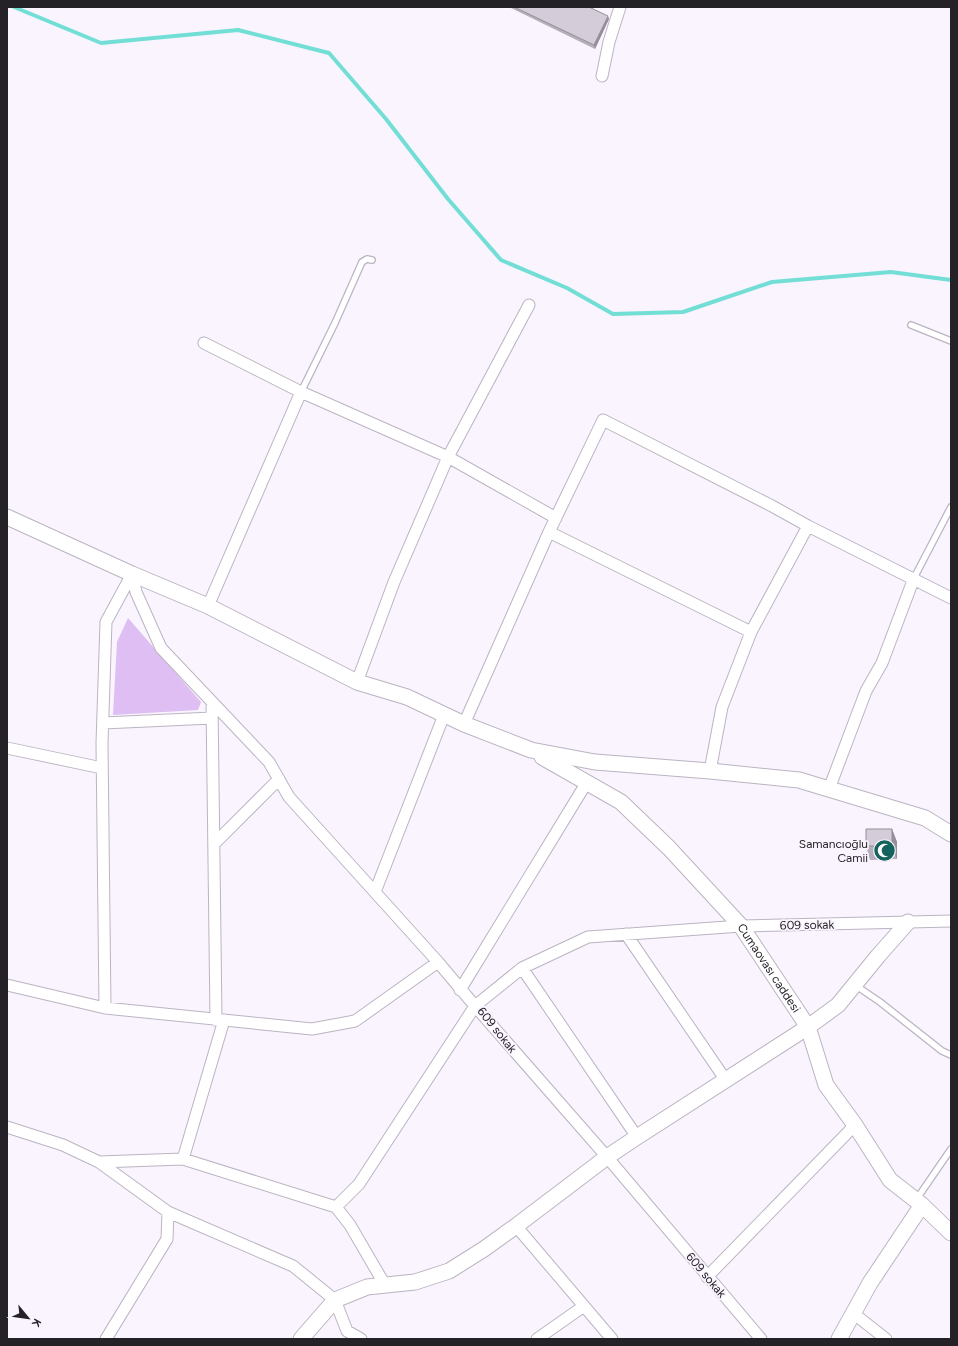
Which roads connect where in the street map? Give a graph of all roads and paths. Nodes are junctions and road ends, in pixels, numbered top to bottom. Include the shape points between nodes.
1 (620, 7) edge
2 (602, 76) dead end
3 (372, 260) dead end
4 (529, 305) dead end
5 (911, 325) dead end
6 (951, 341) edge
7 (204, 343) dead end
8 (301, 392) junction
9 (448, 457) junction
10 (951, 507) edge
11 (948, 516) edge
12 (7, 517) edge
13 (556, 518) junction
14 (808, 526) junction
15 (549, 532) junction
16 (132, 574) junction
17 (914, 578) junction
18 (951, 598) edge
19 (208, 606) junction
20 (751, 632) junction
21 (357, 682) junction
22 (212, 702) junction
23 (444, 715) junction
24 (212, 718) junction
25 (103, 723) junction
26 (464, 724) junction
27 (7, 748) edge
28 (531, 750) junction
29 (102, 768) junction
30 (710, 771) junction
31 (279, 779) junction
32 (587, 782) junction
33 (829, 789) junction
34 (951, 834) edge
35 (214, 844) junction
36 (375, 892) junction
37 (951, 921) edge
38 (908, 922) junction
39 (741, 926) junction
40 (626, 934) junction
41 (438, 962) junction
42 (522, 968) junction
43 (855, 984) junction
44 (7, 986) edge
45 (460, 990) junction
46 (475, 1006) junction
47 (105, 1008) junction
48 (220, 1020) junction
49 (808, 1027) junction
50 (951, 1055) edge
51 (725, 1079) junction
52 (855, 1125) junction
53 (7, 1127) edge
54 (637, 1136) junction
55 (951, 1149) edge
56 (607, 1157) junction
57 (183, 1159) junction
58 (99, 1162) junction
59 (919, 1203) junction
60 (336, 1208) junction
61 (168, 1212) junction
62 (516, 1226) junction
63 (951, 1233) edge
64 (707, 1277) junction
65 (386, 1285) junction
66 (335, 1300) junction
67 (584, 1306) junction
68 (853, 1313) junction
69 (106, 1339) edge
70 (301, 1339) edge
71 (361, 1339) edge
72 (537, 1339) edge
73 (612, 1339) edge
74 (761, 1339) edge
75 (839, 1339) edge
76 (886, 1339) edge

1 - 2 street
3 - 8 lane via 362,262
4 - 9 street
5 - 6 lane
7 - 8 street
8 - 9 street
8 - 19 street
9 - 13 street
9 - 21 street via 394,582
10 - 11 lane
11 - 17 lane
12 - 16 main road
13 - 14 street via 603,420
13 - 15 street
14 - 17 street
14 - 20 street
15 - 20 street
15 - 26 street
16 - 19 main road
16 - 22 street via 136,592 161,648
16 - 25 street via 106,622
17 - 18 street
17 - 33 street via 882,663 866,691
19 - 21 main road
20 - 30 street via 722,707
21 - 23 main road via 407,697
22 - 24 street
22 - 31 street via 269,762
23 - 26 main road
23 - 36 street
24 - 25 street
24 - 35 street
25 - 29 street
26 - 28 main road
27 - 29 street
28 - 30 main road via 595,762
28 - 32 main road, Cumaovası caddesi
29 - 47 street
30 - 33 main road via 799,780
31 - 35 street
31 - 36 street via 289,797
32 - 39 main road, Cumaovası caddesi via 621,802 669,848
32 - 45 street
33 - 34 main road via 925,818
35 - 48 street
36 - 41 street
37 - 38 street, 609 sokak
38 - 39 street, 609 sokak
38 - 43 main road
39 - 40 street, 609 sokak
39 - 49 main road, Cumaovası caddesi
40 - 42 street, 609 sokak via 588,937
40 - 51 street
41 - 45 street
41 - 48 street via 355,1021 312,1029
42 - 46 street, 609 sokak
42 - 54 street
43 - 49 main road via 838,1005
43 - 50 lane via 942,1051
44 - 47 street
45 - 46 street
46 - 56 street, 609 sokak
46 - 60 street via 359,1184
47 - 48 street
48 - 57 street
49 - 51 main road
49 - 52 main road, Cumaovası caddesi via 826,1085
51 - 54 main road
52 - 59 main road, Cumaovası caddesi via 890,1180
52 - 64 street
53 - 58 street via 63,1145
54 - 56 main road
55 - 59 lane
56 - 62 main road
56 - 64 street, 609 sokak
57 - 58 street
57 - 60 street
58 - 61 street
59 - 63 main road, Cumaovası caddesi
59 - 68 main road
60 - 65 street via 350,1225
61 - 66 street via 293,1266
61 - 69 street via 167,1239
62 - 65 main road via 449,1271 416,1282
62 - 67 street
64 - 74 street, 609 sokak
65 - 66 main road via 367,1287
66 - 70 main road
66 - 71 street via 347,1330
67 - 72 street
67 - 73 street
68 - 75 main road
68 - 76 street

